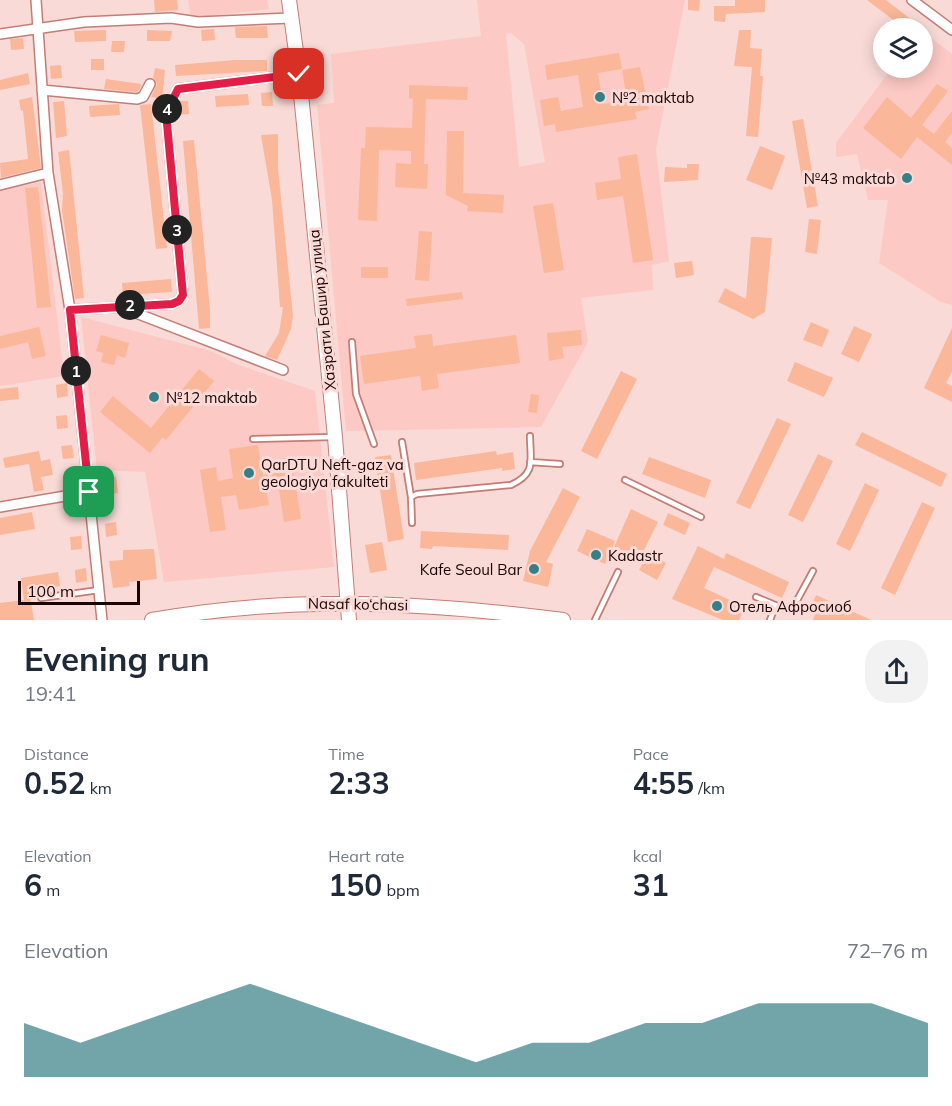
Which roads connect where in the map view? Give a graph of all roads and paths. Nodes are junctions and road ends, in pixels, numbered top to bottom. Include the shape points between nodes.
1 (36, 0) edge
2 (289, 0) edge
3 (912, 0) edge
4 (291, 18) junction
5 (38, 29) junction
6 (952, 30) edge
7 (0, 34) edge
8 (299, 74) junction
9 (150, 84) dead end
10 (42, 90) junction
11 (48, 174) junction
12 (0, 185) edge
13 (119, 306) junction
14 (70, 310) junction
15 (352, 342) dead end
16 (283, 370) dead end
17 (335, 436) junction
18 (530, 436) dead end
19 (254, 440) dead end
20 (402, 442) dead end
21 (374, 444) dead end
22 (530, 462) junction
23 (560, 464) dead end
24 (625, 480) dead end
25 (89, 492) junction
26 (411, 497) junction
27 (0, 507) edge
28 (701, 517) dead end
29 (412, 523) dead end
30 (813, 571) dead end
31 (618, 572) dead end
32 (99, 590) junction
33 (756, 597) dead end
34 (41, 598) dead end
35 (348, 602) junction
36 (775, 607) junction
37 (102, 620) edge
38 (152, 620) edge
39 (349, 620) edge
40 (563, 620) edge
41 (594, 620) edge
42 (770, 620) edge

1 - 5 street
2 - 4 street, Хазрати Башир улица
3 - 6 street
4 - 5 street via 198,22 171,18 84,22
4 - 8 street, Хазрати Башир улица
5 - 7 street
5 - 10 street
8 - 13 street via 178,89 166,113 183,295 172,304
8 - 17 street, Хазрати Башир улица
9 - 10 street via 143,97 137,99
10 - 11 street
11 - 12 street
11 - 14 street
13 - 14 street
13 - 16 street
14 - 25 street
15 - 21 lane via 356,394
17 - 19 lane
17 - 35 street, Хазрати Башир улица
18 - 22 lane
20 - 26 lane
22 - 23 lane
22 - 26 lane via 525,479 511,485
24 - 28 lane
25 - 27 street
25 - 32 street
26 - 29 lane
30 - 36 lane via 795,604 785,609
31 - 41 lane
32 - 34 lane
32 - 37 street
33 - 36 lane
35 - 38 street, Nasaf ko‘chasi via 206,610
35 - 39 street, Хазрати Башир улица
35 - 40 street, Nasaf ko‘chasi via 461,607
36 - 42 lane

